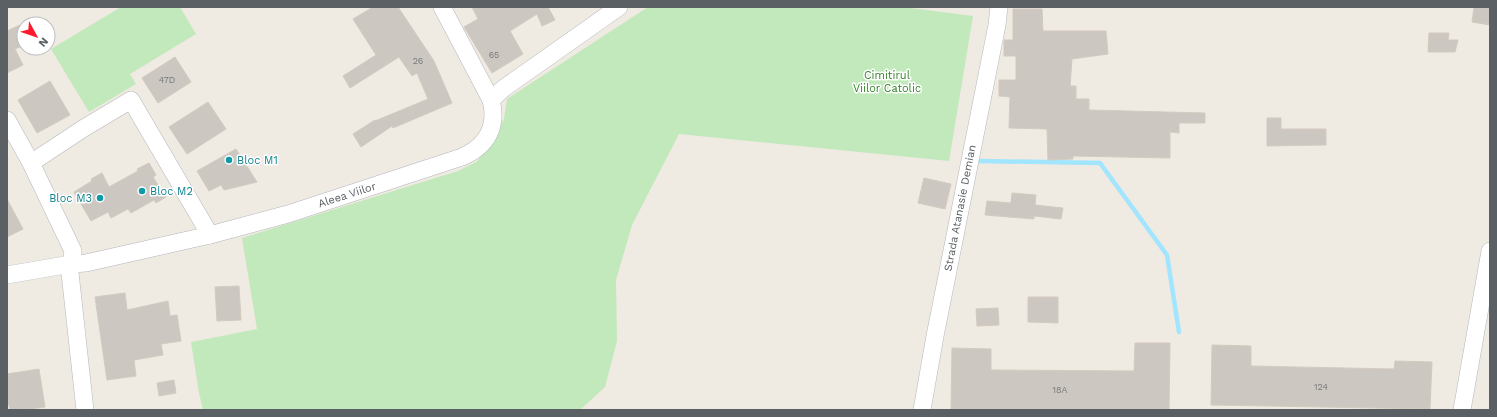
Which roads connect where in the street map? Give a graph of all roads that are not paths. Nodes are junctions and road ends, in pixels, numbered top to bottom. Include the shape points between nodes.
1 (442, 7) edge
2 (619, 7) edge
3 (999, 7) edge
4 (491, 100) junction
5 (7, 120) edge
6 (31, 163) junction
7 (210, 235) junction
8 (1490, 251) edge
9 (71, 264) junction
10 (7, 275) edge
11 (85, 410) edge
12 (922, 410) edge
13 (1462, 410) edge

1 - 4 street
2 - 4 street via 504,88
3 - 12 street, Strada Atanasie Demian
4 - 7 street, Aleea Viilor via 494,118 485,140 462,157 288,214
5 - 6 street
6 - 7 street via 131,100
6 - 9 street via 73,251
7 - 9 street, Aleea Viilor via 86,263
8 - 13 street
9 - 10 street, Aleea Viilor
9 - 11 street

